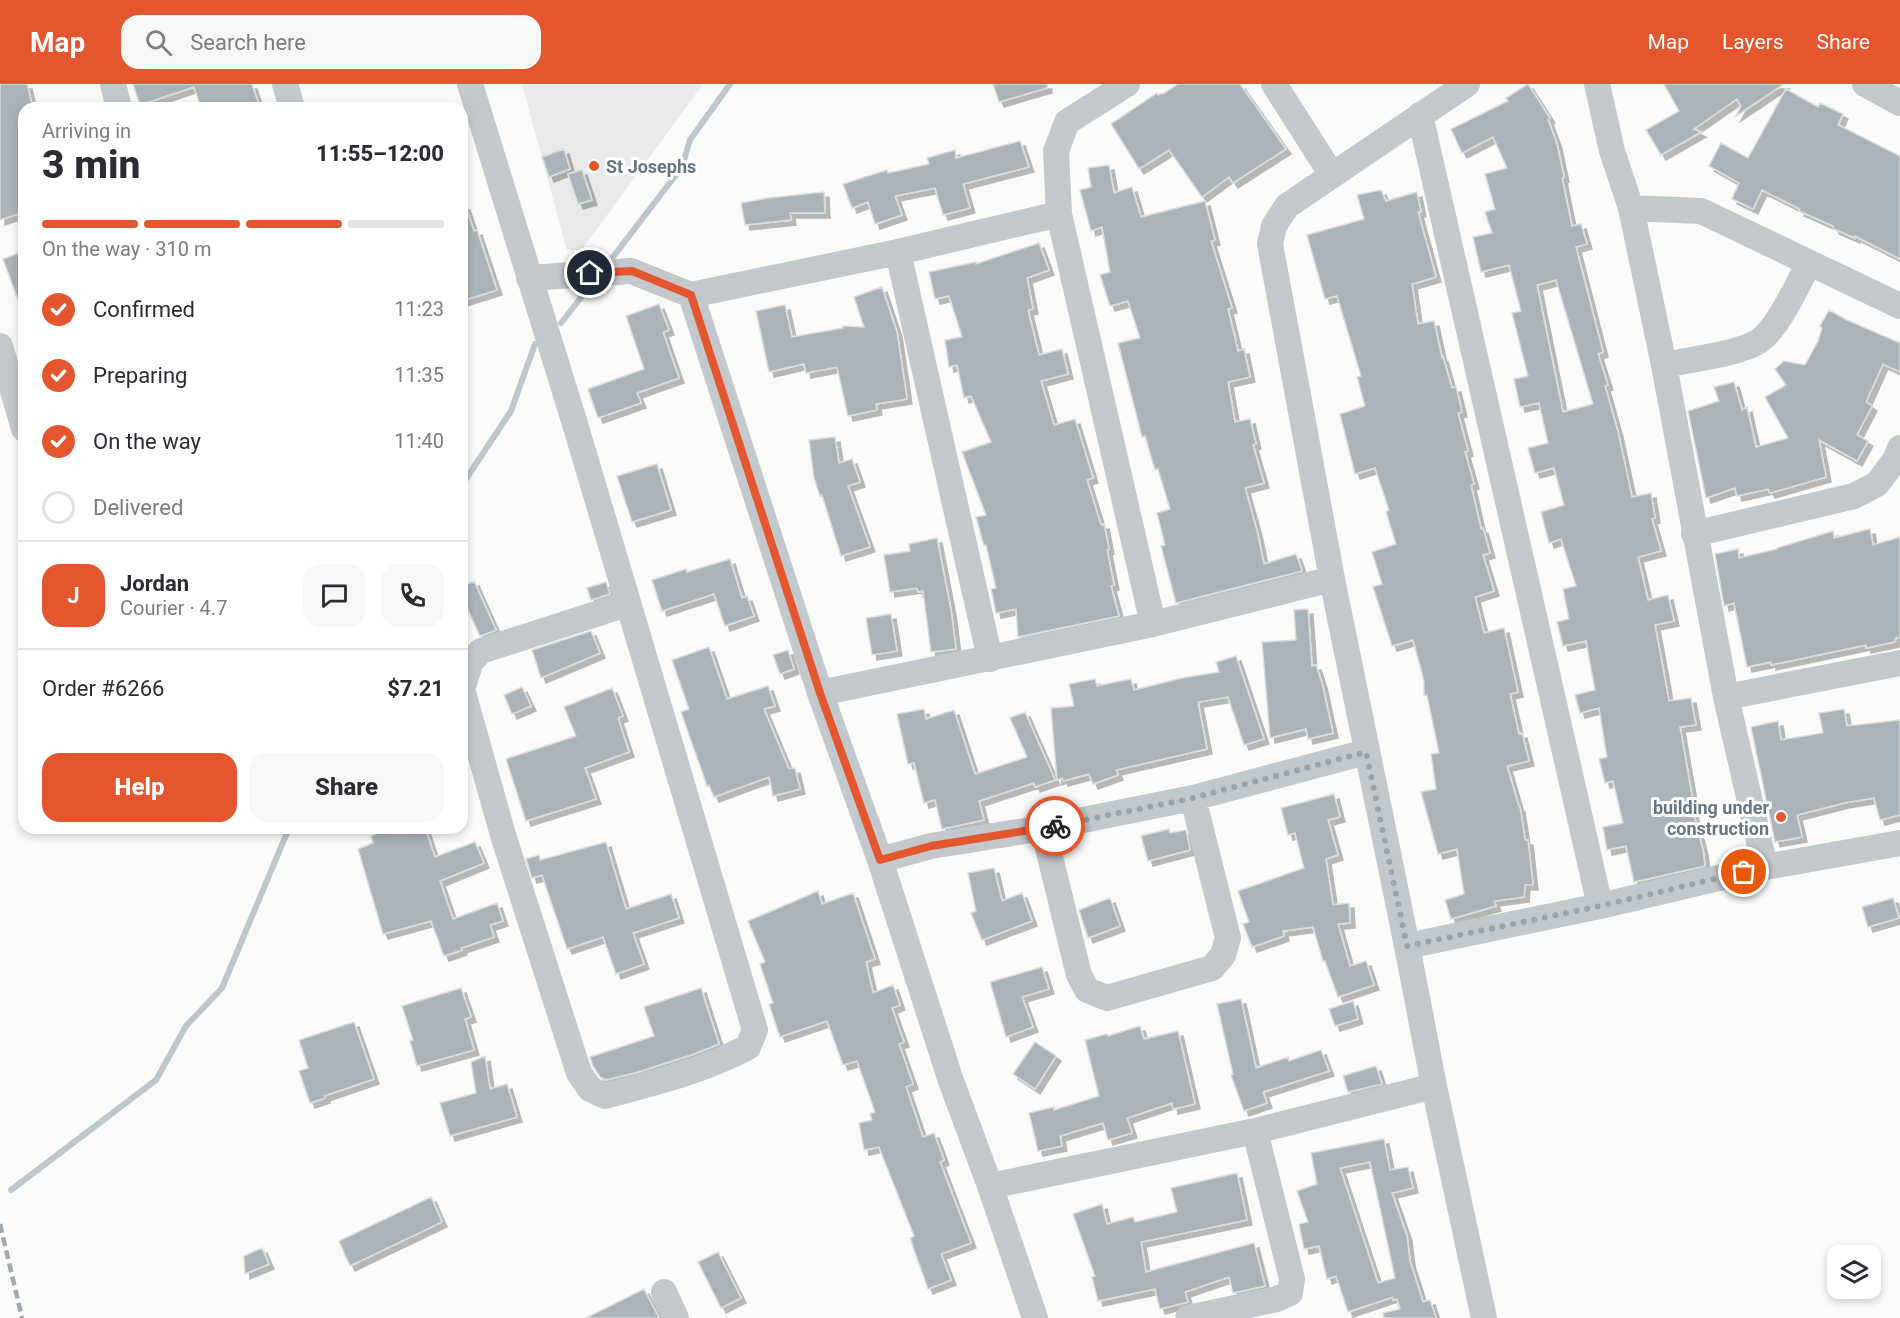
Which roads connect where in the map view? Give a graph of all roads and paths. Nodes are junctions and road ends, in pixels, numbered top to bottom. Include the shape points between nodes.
1 (112, 84) edge
2 (285, 84) edge
3 (470, 84) edge
4 (1127, 84) edge
5 (1274, 84) edge
6 (1467, 84) edge
7 (1597, 84) edge
8 (1871, 86) edge
9 (117, 102) edge
10 (290, 102) edge
11 (1900, 103) edge
12 (1420, 115) junction
13 (1332, 175) junction
14 (1631, 208) junction
15 (1059, 214) junction
16 (898, 252) junction
17 (1809, 263) junction
18 (529, 278) junction
19 (691, 295) junction
20 (1900, 306) edge
21 (0, 346) edge
22 (1664, 365) junction
23 (18, 408) edge
24 (1900, 448) edge
25 (1694, 534) junction
26 (1332, 579) junction
27 (627, 604) junction
28 (1153, 624) junction
29 (990, 659) junction
30 (1900, 663) edge
31 (468, 670) edge
32 (820, 693) junction
33 (1726, 697) junction
34 (468, 710) edge
35 (1366, 752) junction
36 (1193, 798) junction
37 (1043, 828) junction
38 (1900, 843) edge
39 (880, 860) junction
40 (1765, 867) junction
41 (1600, 906) junction
42 (1407, 946) junction
43 (1434, 1086) junction
44 (1255, 1131) junction
45 (990, 1186) junction
46 (664, 1292) dead end
47 (676, 1318) edge
48 (1035, 1318) edge
49 (1188, 1318) edge
50 (1484, 1318) edge

1 - 9 street
2 - 10 street
3 - 18 street
4 - 15 street via 1067,122 1056,151
5 - 13 street
6 - 12 street
7 - 14 street via 1612,151
8 - 11 street
12 - 13 street
12 - 41 street
13 - 26 street via 1287,206 1274,226 1270,244
14 - 17 street via 1701,211
14 - 22 street
15 - 16 street
15 - 28 street
16 - 19 street
16 - 29 street
17 - 20 street
17 - 22 street via 1773,327 1759,341 1742,349
18 - 19 street via 632,271
18 - 27 street
19 - 32 street
21 - 23 street
22 - 25 street
24 - 25 street via 1877,484 1854,496
25 - 33 street
26 - 28 street
26 - 35 street
27 - 31 street via 481,651
27 - 34 street via 750,1009 754,1030 748,1047 675,1077 605,1096 590,1089 579,1073 503,835
28 - 29 street
29 - 32 street
30 - 33 street
32 - 39 street
33 - 40 street
35 - 36 street
35 - 42 street
36 - 37 street
36 - 37 street via 1228,938 1222,955 1212,968 1107,998 1087,990 1079,975
37 - 39 street via 931,846
38 - 40 street
39 - 45 street via 950,1078
40 - 41 street
41 - 42 street
42 - 43 street
43 - 44 street
43 - 50 street
44 - 45 street
44 - 49 street via 1292,1278 1290,1293
45 - 48 street
46 - 47 street

